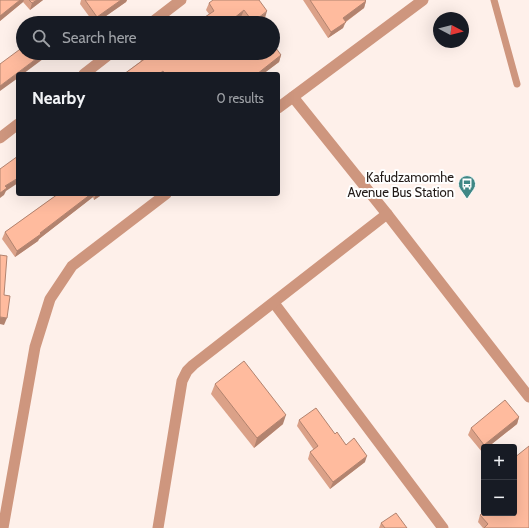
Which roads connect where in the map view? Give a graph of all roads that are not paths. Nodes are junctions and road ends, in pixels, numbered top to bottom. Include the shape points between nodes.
1 (181, 0) edge
2 (423, 0) edge
3 (494, 0) edge
4 (160, 16) edge
5 (103, 60) edge
6 (87, 72) edge
7 (516, 84) dead end
8 (293, 96) junction
9 (280, 106) edge
10 (16, 126) edge
11 (0, 138) edge
12 (163, 196) edge
13 (387, 214) junction
14 (274, 304) junction
15 (529, 397) edge
16 (3, 528) edge
17 (158, 528) edge
18 (443, 528) edge

1 - 4 street
2 - 8 street
3 - 7 lane
5 - 6 street
8 - 9 street
8 - 13 street
10 - 11 street
12 - 16 street via 72,266 50,299 35,347
13 - 14 street
13 - 15 street
14 - 17 street via 187,371 182,381
14 - 18 street

